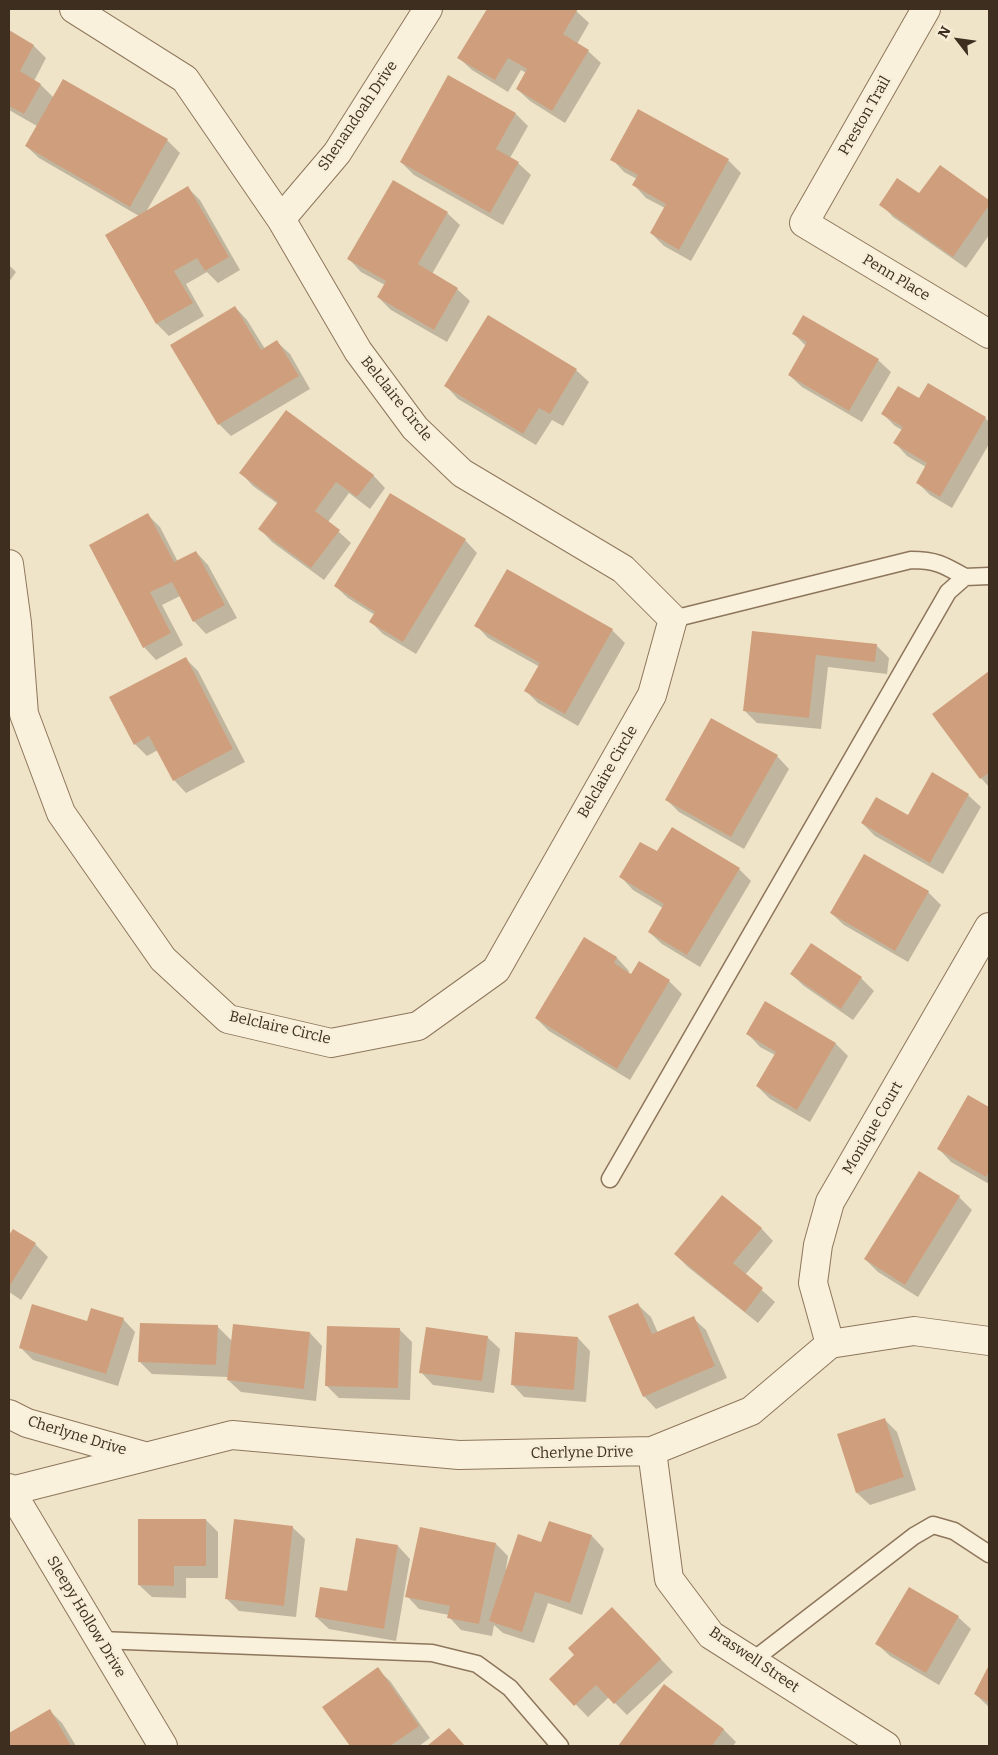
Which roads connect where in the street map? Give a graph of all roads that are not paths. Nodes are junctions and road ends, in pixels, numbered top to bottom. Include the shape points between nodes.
1 (74, 9) edge
2 (428, 9) edge
3 (926, 9) edge
4 (281, 219) junction
5 (804, 223) joint
6 (989, 334) edge
7 (9, 564) edge
8 (989, 576) edge
9 (965, 577) junction
10 (673, 619) junction
11 (989, 927) edge
12 (610, 1179) dead end
13 (989, 1342) edge
14 (830, 1344) junction
15 (9, 1414) edge
16 (652, 1451) junction
17 (145, 1457) junction
18 (10, 1490) edge
19 (989, 1554) edge
20 (100, 1640) junction
21 (752, 1661) junction
22 (164, 1746) edge
23 (560, 1746) edge
24 (886, 1746) edge

1 - 4 street, Belclaire Circle via 185,79
2 - 4 street, Shenandoah Drive via 337,153
3 - 5 street, Preston Trail
4 - 10 street, Belclaire Circle via 358,351 415,428 462,473 623,569
5 - 6 street, Penn Place
7 - 10 street, Belclaire Circle via 24,714 61,813 163,959 228,1018 331,1043 418,1026 496,970 652,696
8 - 9 lane
9 - 10 lane via 928,560 911,560
9 - 12 lane via 948,592
11 - 14 street, Monique Court via 830,1202 818,1245 813,1282
13 - 14 street via 914,1331
14 - 16 street, Cherlyne Drive via 751,1411
15 - 17 street, Cherlyne Drive
16 - 17 street, Cherlyne Drive via 459,1456 232,1435
16 - 21 street, Braswell Street via 669,1579 710,1634
17 - 18 street, Cherlyne Drive
18 - 20 street, Sleepy Hollow Drive
19 - 21 lane via 954,1531 933,1525 914,1536
20 - 22 street, Sleepy Hollow Drive
20 - 23 lane via 432,1653 477,1664 504,1683
21 - 24 street, Braswell Street

